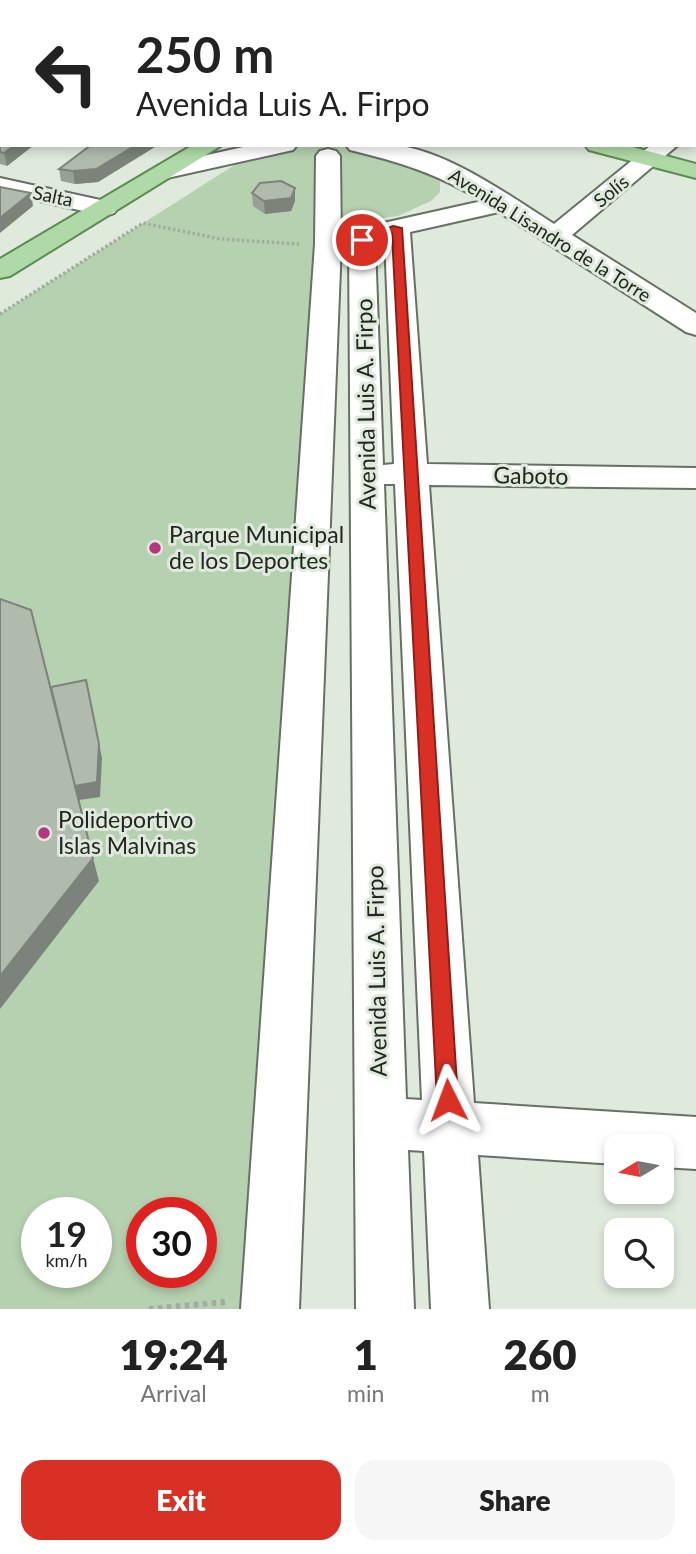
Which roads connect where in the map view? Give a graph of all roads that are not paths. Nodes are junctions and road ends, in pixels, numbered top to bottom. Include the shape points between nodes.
1 (207, 147) edge
2 (276, 147) edge
3 (373, 147) edge
4 (615, 147) edge
5 (659, 152) edge
6 (328, 156) dead end
7 (167, 171) junction
8 (696, 171) edge
9 (0, 185) edge
10 (504, 203) junction
11 (105, 208) junction
12 (397, 228) junction
13 (555, 236) junction
14 (0, 270) edge
15 (696, 326) edge
16 (367, 474) junction
17 (411, 475) junction
18 (696, 478) edge
19 (381, 1123) junction
20 (449, 1127) junction
21 (696, 1143) edge
22 (270, 1303) edge
23 (384, 1309) edge
24 (460, 1309) edge

1 - 7 main road
2 - 7 street
3 - 10 street, Avenida Lisandro de la Torre via 427,162
4 - 5 main road
5 - 8 main road
5 - 13 street, Solís
6 - 22 street via 328,244
7 - 11 main road
9 - 11 street, Salta
10 - 12 street
10 - 13 street, Avenida Lisandro de la Torre
11 - 14 main road
12 - 16 street, Avenida Luis A. Firpo via 362,240
12 - 17 street, Avenida Luis A. Firpo
13 - 15 street, Avenida Lisandro de la Torre
16 - 17 street, Gaboto
16 - 19 street, Avenida Luis A. Firpo
17 - 18 street, Gaboto
17 - 20 street, Avenida Luis A. Firpo
19 - 20 street
19 - 23 street, Avenida Luis A. Firpo
20 - 21 street
20 - 24 street, Avenida Luis A. Firpo

